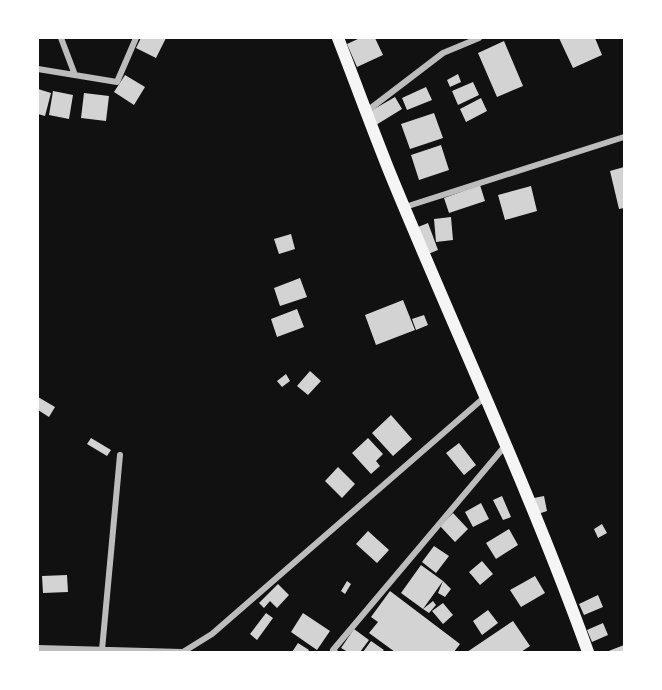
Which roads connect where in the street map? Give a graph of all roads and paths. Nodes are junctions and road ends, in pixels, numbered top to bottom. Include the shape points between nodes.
1 (61, 38) edge
2 (136, 38) edge
3 (338, 38) edge
4 (479, 38) edge
5 (38, 69) edge
6 (75, 75) junction
7 (367, 111) junction
8 (624, 137) edge
9 (405, 207) junction
10 (486, 396) junction
11 (507, 445) junction
12 (120, 455) dead end
13 (38, 648) edge
14 (102, 650) junction
15 (183, 652) edge
16 (335, 652) edge
17 (588, 652) edge

1 - 6 street
2 - 6 street via 117,82
3 - 7 main road
4 - 7 street via 443,53
5 - 6 street
7 - 9 main road
8 - 9 street
9 - 10 main road
10 - 11 main road
10 - 15 street via 212,634
11 - 16 street
11 - 17 main road
12 - 14 street
13 - 14 street
14 - 15 street

